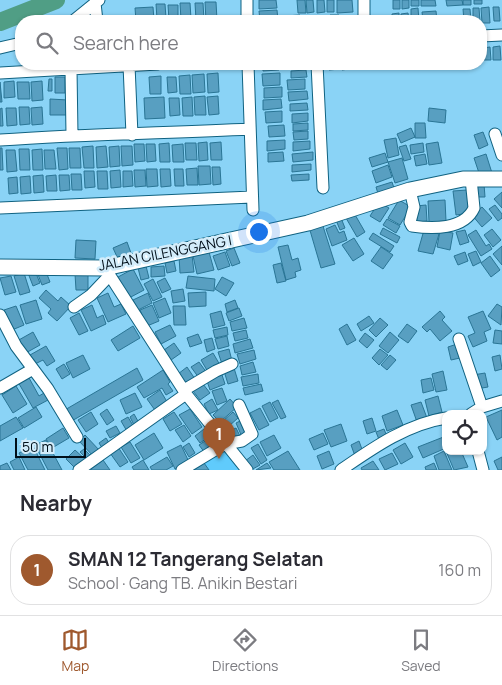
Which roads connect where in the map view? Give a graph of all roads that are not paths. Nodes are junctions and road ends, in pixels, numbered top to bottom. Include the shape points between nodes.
1 (247, 0) edge
2 (364, 0) edge
3 (97, 2) edge
4 (81, 15) edge
5 (97, 15) edge
6 (247, 15) edge
7 (364, 15) edge
8 (502, 35) edge
9 (487, 36) edge
10 (15, 44) edge
11 (0, 48) edge
12 (53, 70) edge
13 (71, 70) edge
14 (129, 70) edge
15 (248, 70) edge
16 (317, 70) edge
17 (0, 73) edge
18 (250, 129) junction
19 (495, 134) dead end
20 (72, 135) junction
21 (132, 135) junction
22 (0, 140) edge
23 (502, 155) edge
24 (471, 179) junction
25 (502, 179) edge
26 (323, 188) dead end
27 (410, 190) junction
28 (252, 197) junction
29 (0, 208) edge
30 (253, 210) dead end
31 (0, 267) edge
32 (108, 272) junction
33 (74, 307) dead end
34 (0, 314) edge
35 (459, 339) dead end
36 (232, 364) dead end
37 (34, 369) junction
38 (0, 388) edge
39 (185, 392) junction
40 (502, 401) edge
41 (239, 405) dead end
42 (482, 406) junction
43 (476, 410) edge
44 (442, 419) edge
45 (78, 437) dead end
46 (226, 444) junction
47 (479, 455) edge
48 (79, 470) edge
49 (182, 470) edge
50 (247, 470) edge
51 (341, 470) edge
52 (483, 470) edge

1 - 6 street
2 - 7 street
3 - 4 street
3 - 5 street
8 - 9 street
10 - 11 street
12 - 17 street
13 - 20 street
14 - 21 street
15 - 18 street
16 - 26 street
18 - 21 street
18 - 28 street
19 - 23 street
20 - 21 street
20 - 22 street
24 - 25 street, JALAN CILENGGANG I
24 - 27 street, JALAN CILENGGANG I
24 - 27 street via 474,208 463,220 450,226 412,226 414,207
27 - 32 street, JALAN CILENGGANG I via 308,223
28 - 29 street
28 - 30 street
31 - 32 street, JALAN CILENGGANG I
32 - 33 street via 92,295
32 - 39 street
34 - 37 street via 16,346
35 - 42 street
36 - 39 street
37 - 38 street
37 - 45 street
39 - 46 street
39 - 48 street
40 - 42 street
41 - 46 street via 252,434 242,441
42 - 43 street
44 - 51 street via 414,426
46 - 49 street
46 - 50 street
47 - 52 street

